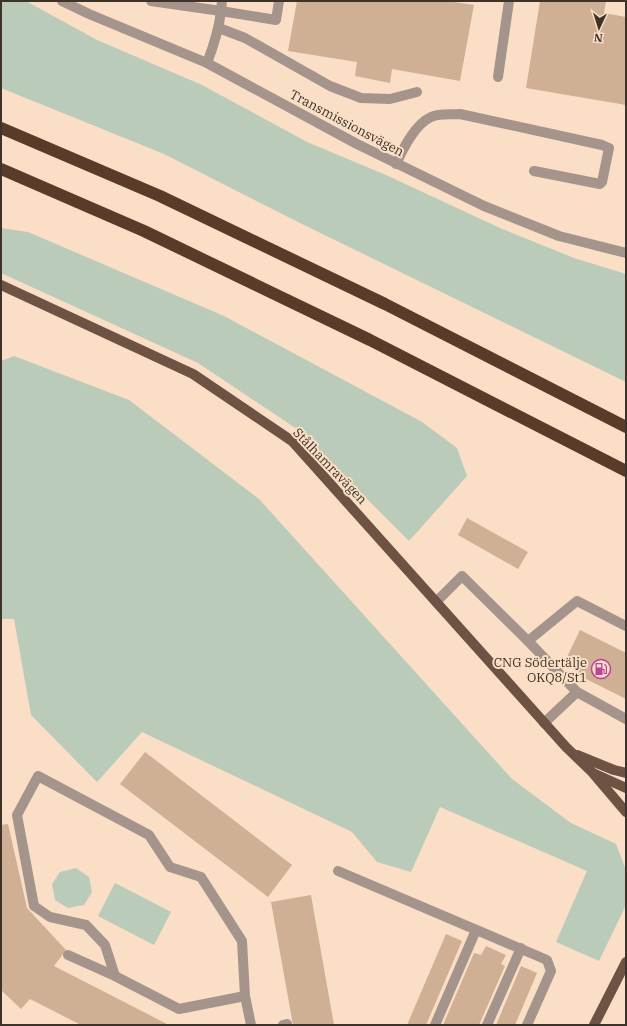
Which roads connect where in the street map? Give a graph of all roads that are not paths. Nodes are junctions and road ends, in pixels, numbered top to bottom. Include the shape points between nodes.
1 (62, 1) edge
2 (151, 1) edge
3 (279, 1) edge
4 (509, 1) edge
5 (221, 6) edge
6 (219, 28) junction
7 (207, 63) junction
8 (498, 77) dead end
9 (417, 92) dead end
10 (1, 128) edge
11 (396, 164) junction
12 (1, 169) edge
13 (534, 171) dead end
14 (626, 253) edge
15 (1, 285) edge
16 (626, 427) edge
17 (626, 471) edge
18 (436, 602) junction
19 (626, 626) edge
20 (528, 641) junction
21 (577, 692) junction
22 (626, 719) edge
23 (544, 723) junction
24 (573, 754) junction
25 (592, 772) junction
26 (626, 773) edge
27 (626, 788) edge
28 (626, 812) edge
29 (338, 871) dead end
30 (476, 930) junction
31 (521, 948) junction
32 (68, 955) dead end
33 (625, 962) edge
34 (115, 976) junction
35 (245, 996) junction
36 (251, 1025) edge
37 (434, 1025) edge
38 (487, 1025) edge
39 (527, 1025) edge
40 (594, 1025) edge

1 - 7 street, Transmissionsvägen
2 - 5 street
3 - 5 street via 276,20
4 - 8 street
5 - 6 street
6 - 7 street
6 - 9 street via 245,38 330,86 361,98 390,99
7 - 11 street, Transmissionsvägen
10 - 16 highway via 174,202 385,304
11 - 13 street via 403,148 416,130 432,117 441,115 460,114 609,148 600,184
11 - 14 street, Transmissionsvägen via 484,206 545,231
12 - 17 highway via 144,231 363,336
15 - 18 main road, Stålhamravägen via 193,374 292,441
18 - 20 street via 462,576
18 - 23 main road, Stålhamravägen
19 - 20 street via 577,601
20 - 21 street
21 - 22 street
21 - 23 street
23 - 24 main road, Stålhamravägen
24 - 25 main road, Stålhamravägen
24 - 26 main road, Stålhamravägen
25 - 27 main road, Stålhamravägen
25 - 28 main road, Stålhamravägen
29 - 30 street
30 - 31 street
30 - 37 street
31 - 38 street
31 - 39 street via 547,960 551,971
32 - 34 street
33 - 40 main road
34 - 35 street via 179,1009
34 - 35 street via 105,945 86,925 50,917 34,906 17,815 38,776 149,836 170,867 201,877 242,941
35 - 36 street

